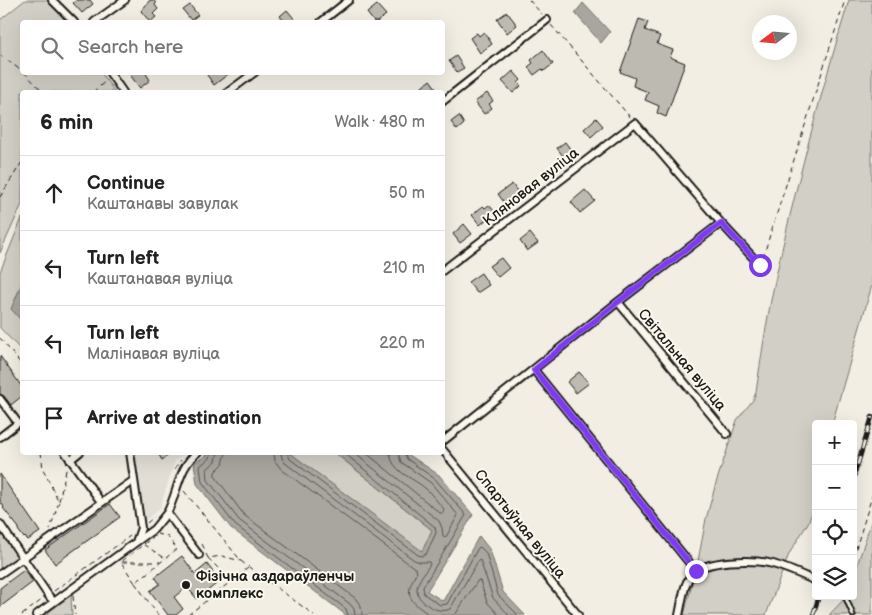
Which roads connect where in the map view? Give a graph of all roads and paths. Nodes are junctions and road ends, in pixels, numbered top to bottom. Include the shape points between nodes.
1 (52, 0) edge
2 (125, 0) edge
3 (349, 0) edge
4 (529, 0) edge
5 (845, 0) edge
6 (72, 20) edge
7 (97, 20) edge
8 (324, 20) edge
9 (547, 20) junction
10 (0, 55) edge
11 (20, 70) edge
12 (26, 75) edge
13 (109, 75) edge
14 (111, 75) edge
15 (251, 75) edge
16 (42, 90) edge
17 (95, 90) edge
18 (122, 90) edge
19 (231, 90) edge
20 (445, 100) edge
21 (635, 122) junction
22 (20, 165) edge
23 (0, 197) edge
24 (721, 223) junction
25 (760, 265) joint
26 (445, 269) edge
27 (618, 302) junction
28 (0, 338) edge
29 (20, 363) edge
30 (534, 370) junction
31 (0, 399) edge
32 (20, 422) edge
33 (727, 434) dead end
34 (0, 437) edge
35 (445, 440) edge
36 (445, 453) edge
37 (41, 455) edge
38 (130, 455) edge
39 (194, 455) edge
40 (68, 457) edge
41 (185, 458) dead end
42 (175, 472) dead end
43 (134, 480) junction
44 (178, 484) junction
45 (872, 496) edge
46 (59, 502) junction
47 (101, 502) junction
48 (167, 513) junction
49 (156, 515) dead end
50 (0, 524) edge
51 (141, 528) junction
52 (46, 542) junction
53 (136, 543) junction
54 (202, 544) dead end
55 (143, 545) junction
56 (199, 555) dead end
57 (854, 555) edge
58 (23, 558) junction
59 (165, 558) junction
60 (208, 558) junction
61 (121, 562) junction
62 (161, 562) junction
63 (242, 562) junction
64 (249, 567) junction
65 (696, 571) junction
66 (0, 574) edge
67 (812, 579) edge
68 (135, 582) junction
69 (232, 582) junction
70 (73, 588) junction
71 (48, 596) junction
72 (847, 600) edge
73 (54, 602) junction
74 (22, 615) edge
75 (36, 615) edge
76 (75, 615) edge
77 (158, 615) edge
78 (188, 615) edge
79 (314, 615) edge
80 (578, 615) edge
81 (679, 615) edge
82 (853, 615) edge

1 - 6 street
2 - 7 street
3 - 8 street
4 - 9 path
5 - 25 path
9 - 20 street
9 - 21 path
10 - 11 path
12 - 16 path
13 - 17 path
14 - 18 street
15 - 19 street
21 - 24 street
21 - 26 street, Кляновая вуліца
22 - 23 path
24 - 25 street
24 - 27 street
27 - 30 street
27 - 33 street, Світальная вуліца
28 - 29 path
30 - 35 street
30 - 65 street
31 - 32 street
32 - 34 street
36 - 80 street, Спартыўная вуліца
37 - 46 path via 43,469
38 - 43 street
39 - 44 street
40 - 46 path
40 - 47 street
41 - 42 path via 178,462
43 - 47 street
43 - 51 street
44 - 48 street
44 - 63 path
45 - 57 path
46 - 52 path
47 - 52 street
48 - 53 street
48 - 56 street
49 - 51 path
50 - 58 street
51 - 53 street
51 - 71 path
52 - 58 street
53 - 70 street
54 - 60 path
55 - 59 path
55 - 59 path via 157,534 167,536 177,549
55 - 61 path
58 - 66 street
58 - 71 street
59 - 62 path
60 - 63 path via 222,556
60 - 69 path
61 - 62 path
61 - 68 path
62 - 68 path
63 - 64 path
64 - 69 path
64 - 79 path
65 - 67 street via 717,563 735,561 771,564
65 - 81 street via 686,584
68 - 77 path
69 - 78 path
70 - 73 street
70 - 76 path
71 - 73 street
71 - 74 path
72 - 82 lane
73 - 75 street

